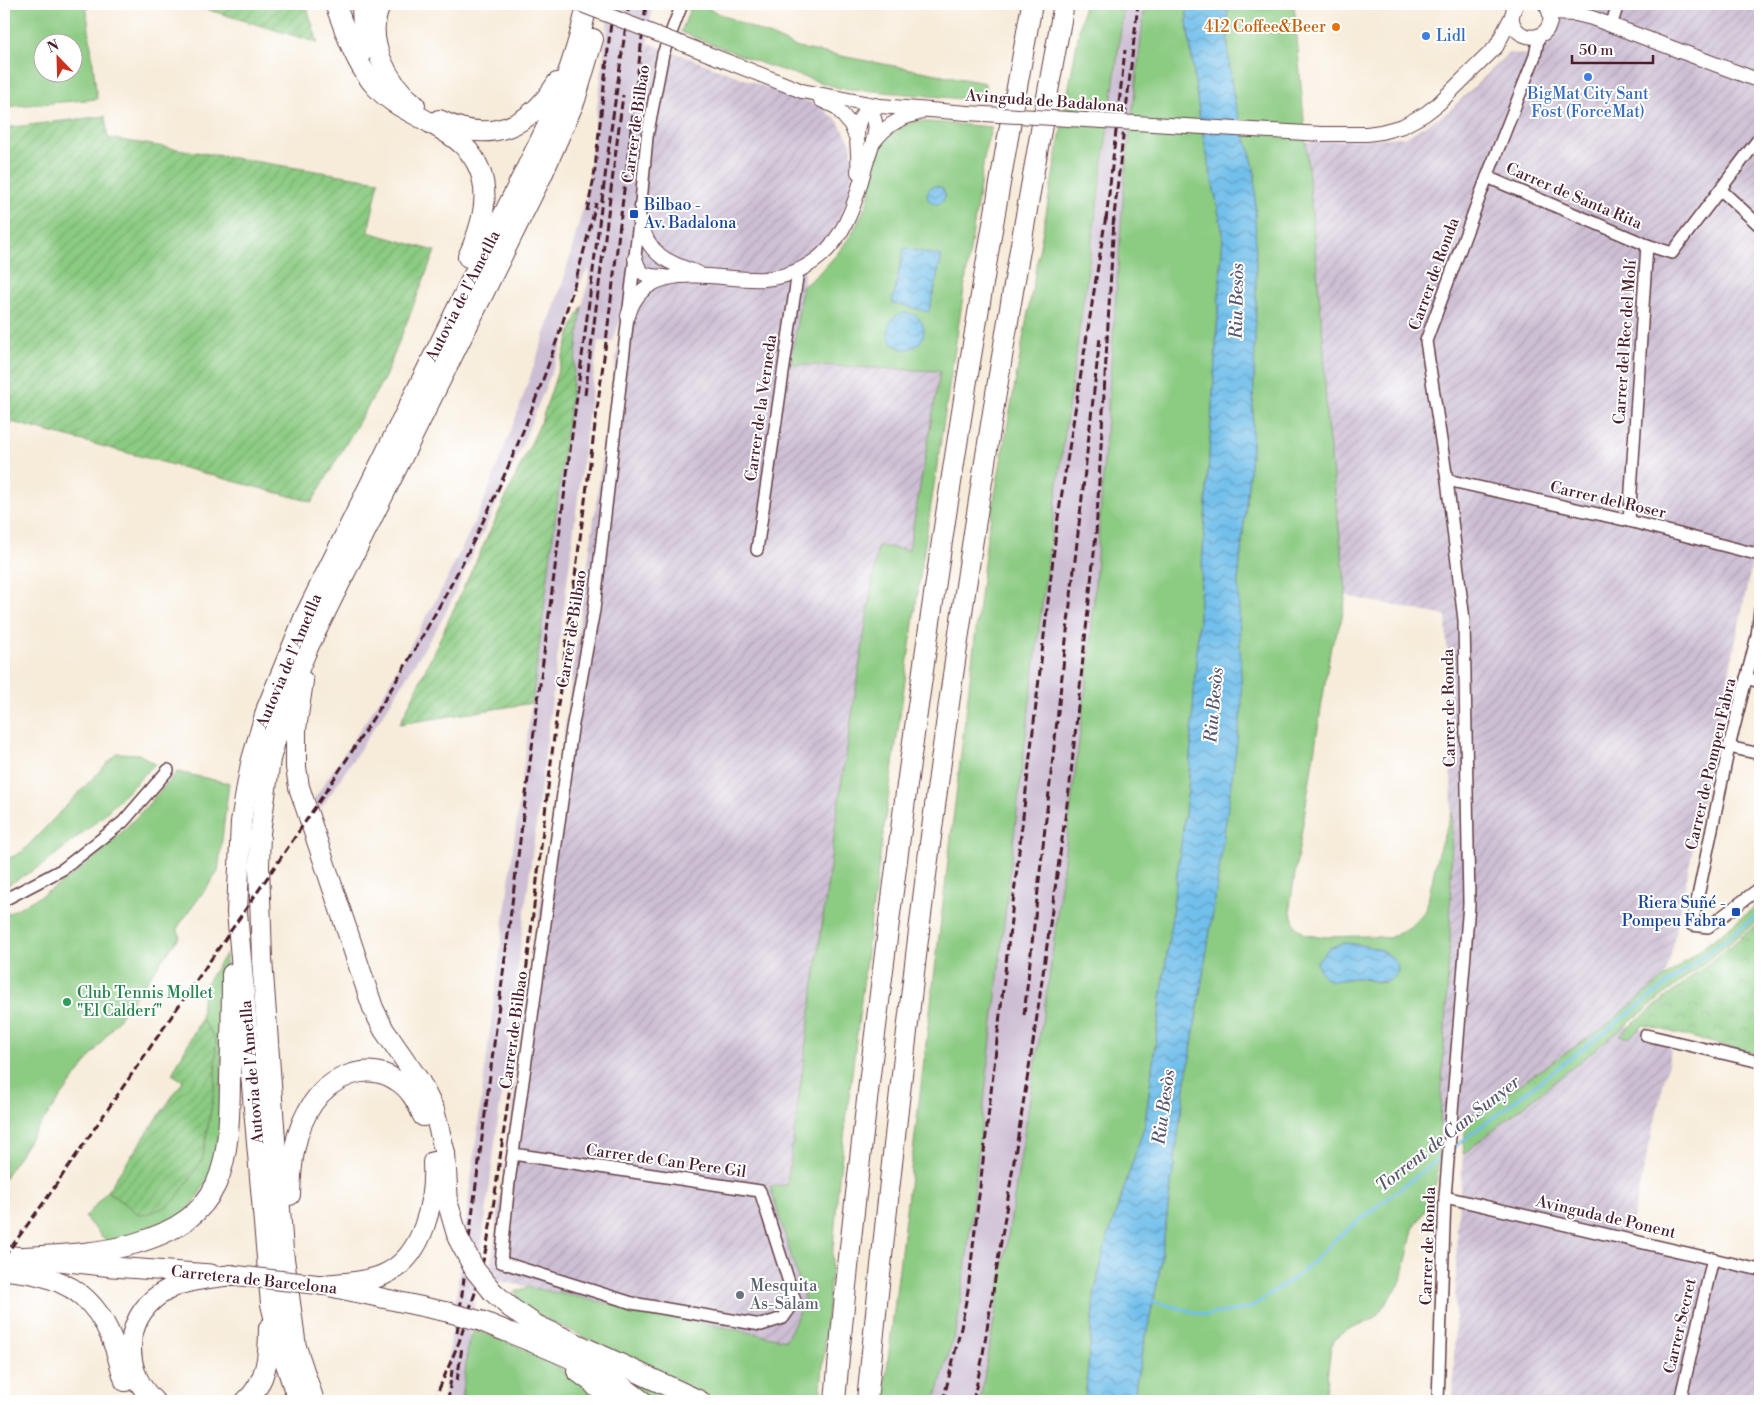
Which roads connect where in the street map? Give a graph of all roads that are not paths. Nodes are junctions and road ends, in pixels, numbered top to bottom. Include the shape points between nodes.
1 (336, 4) edge
2 (362, 4) edge
3 (382, 4) edge
4 (580, 4) edge
5 (587, 4) edge
6 (601, 4) edge
7 (682, 4) edge
8 (1032, 4) edge
9 (1064, 4) edge
10 (1618, 4) edge
11 (1547, 8) edge
12 (1515, 10) edge
13 (1611, 26) junction
14 (1522, 35) junction
15 (1539, 35) junction
16 (1496, 47) junction
17 (575, 54) junction
18 (1760, 81) edge
19 (802, 91) junction
20 (869, 106) junction
21 (926, 111) junction
22 (416, 114) junction
23 (1760, 137) edge
24 (857, 142) junction
25 (873, 143) junction
26 (1487, 177) junction
27 (1721, 190) junction
28 (855, 202) junction
29 (640, 220) junction
30 (1760, 226) edge
31 (1647, 245) junction
32 (666, 260) junction
33 (635, 265) junction
34 (798, 270) junction
35 (706, 275) junction
36 (668, 278) junction
37 (628, 316) junction
38 (1447, 480) junction
39 (1629, 521) junction
40 (350, 523) junction
41 (757, 550) dead end
42 (1760, 555) edge
43 (1760, 610) edge
44 (308, 647) junction
45 (1746, 678) junction
46 (1760, 682) edge
47 (1729, 747) junction
48 (1760, 754) edge
49 (168, 770) dead end
50 (1760, 888) edge
51 (4, 900) edge
52 (238, 912) junction
53 (1646, 1035) dead end
54 (1760, 1062) edge
55 (513, 1154) junction
56 (1445, 1197) junction
57 (283, 1251) junction
58 (4, 1255) edge
59 (24, 1257) junction
60 (1713, 1258) junction
61 (4, 1265) edge
62 (114, 1266) junction
63 (4, 1270) edge
64 (1760, 1270) edge
65 (34, 1274) joint
66 (232, 1275) junction
67 (322, 1284) junction
68 (795, 1301) joint
69 (271, 1304) junction
70 (481, 1321) junction
71 (524, 1339) junction
72 (570, 1342) junction
73 (138, 1401) edge
74 (154, 1401) edge
75 (246, 1401) edge
76 (298, 1401) edge
77 (314, 1401) edge
78 (610, 1401) edge
79 (642, 1401) edge
80 (700, 1401) edge
81 (835, 1401) edge
82 (867, 1401) edge
83 (1438, 1401) edge
84 (1680, 1401) edge

1 - 22 highway via 355,55 366,74 379,90
2 - 22 highway via 364,39 375,68
3 - 17 highway via 375,38 386,72 420,109 462,128 478,131 505,129 529,117 547,99
4 - 19 street, Avinguda de Badalona, bridge
5 - 17 highway, Autovia de l'Ametlla
6 - 44 highway via 580,85 558,140
7 - 29 street, Carrer de Bilbao via 663,54 647,137
8 - 81 highway via 973,338 917,709 874,1040
9 - 82 highway via 996,389 947,718 904,1051
10 - 13 street
11 - 13 street via 1592,18
11 - 15 street via 1549,26
12 - 14 street via 1512,23
12 - 16 street, Avinguda de Badalona
13 - 18 street
14 - 15 street
14 - 16 street, Avinguda de Badalona
15 - 26 street, Carrer de Ronda via 1535,56
16 - 21 street, Avinguda de Badalona, bridge via 1438,104 1413,121 1392,130 1367,134
17 - 40 highway, Autovia de l'Ametlla via 538,148
19 - 20 street, Avinguda de Badalona
19 - 24 street via 836,107 851,125
20 - 21 street, Avinguda de Badalona
20 - 24 street via 858,122
20 - 25 street via 875,124
21 - 25 street via 905,117 885,128
22 - 40 highway via 452,137 471,156 484,187 482,218 479,233
23 - 27 street, Carrer del Rec del Molí
24 - 28 street via 859,167
25 - 28 street
26 - 31 street, Carrer de Santa Rita
26 - 38 street, Carrer de Ronda via 1426,342
27 - 30 street
27 - 31 street, Carrer del Rec del Molí via 1672,253
28 - 34 street via 843,229 829,248
29 - 32 street via 649,244
29 - 33 street, Carrer de Bilbao
31 - 39 street, Carrer del Rec del Molí
32 - 33 street via 648,258
32 - 35 street
33 - 36 street via 644,275
33 - 37 street, Carrer de Bilbao
34 - 35 street via 764,279
34 - 41 street, Carrer de la Verneda
35 - 36 street
36 - 37 street via 655,282 638,295
37 - 55 street, Carrer de Bilbao via 594,610 572,729
38 - 39 street, Carrer del Roser
38 - 56 street, Carrer de Ronda via 1464,620 1469,904
39 - 42 street, Carrer del Roser
40 - 52 highway, Autovia de l'Ametlla via 288,656 257,737 241,822
43 - 45 street, Carrer de Pompeu Fabra
44 - 57 highway via 280,719 270,759 260,833 262,959
44 - 72 highway, bridge via 296,728 299,787 373,1008 434,1110 445,1153 448,1204 458,1238 475,1270 493,1292 521,1316
45 - 46 street
45 - 47 street, Carrer de Pompeu Fabra
47 - 48 street
47 - 50 street, Carrer de Pompeu Fabra via 1692,925 1708,927
49 - 51 street via 123,822 63,869
52 - 59 highway via 233,943 228,1147 214,1189 188,1220 148,1240 99,1252
52 - 69 highway, Autovia de l'Ametlla
53 - 54 street
55 - 68 street, Carrer de Can Pere Gil via 760,1191
55 - 68 street, Carrer de Bilbao via 501,1262 632,1303 761,1325 783,1318
56 - 60 street, Avinguda de Ponent
56 - 83 street, Carrer de Ronda
57 - 67 highway via 290,1232 295,1144 313,1103 333,1083 356,1072 383,1073 397,1080 416,1100 431,1146 433,1188 422,1229 406,1258 392,1270 374,1278
57 - 77 highway via 296,1347
58 - 59 highway, Carretera de Barcelona
59 - 62 highway, Carretera de Barcelona
60 - 64 street, Avinguda de Ponent
60 - 84 street, Carrer Secret
61 - 62 highway, Carretera de Barcelona
62 - 66 highway, Carretera de Barcelona
63 - 65 highway
65 - 73 highway via 57,1280 86,1298 112,1338 125,1380
66 - 67 highway, Carretera de Barcelona, bridge
66 - 74 highway via 181,1284 159,1295 143,1310 134,1328 132,1363 139,1383
67 - 70 highway, Carretera de Barcelona, bridge
69 - 75 highway via 266,1368 257,1388
69 - 76 highway, Autovia de l'Ametlla
70 - 71 highway
70 - 72 highway, Carretera de Barcelona
71 - 78 highway via 571,1366
71 - 79 highway via 590,1367
72 - 80 highway

